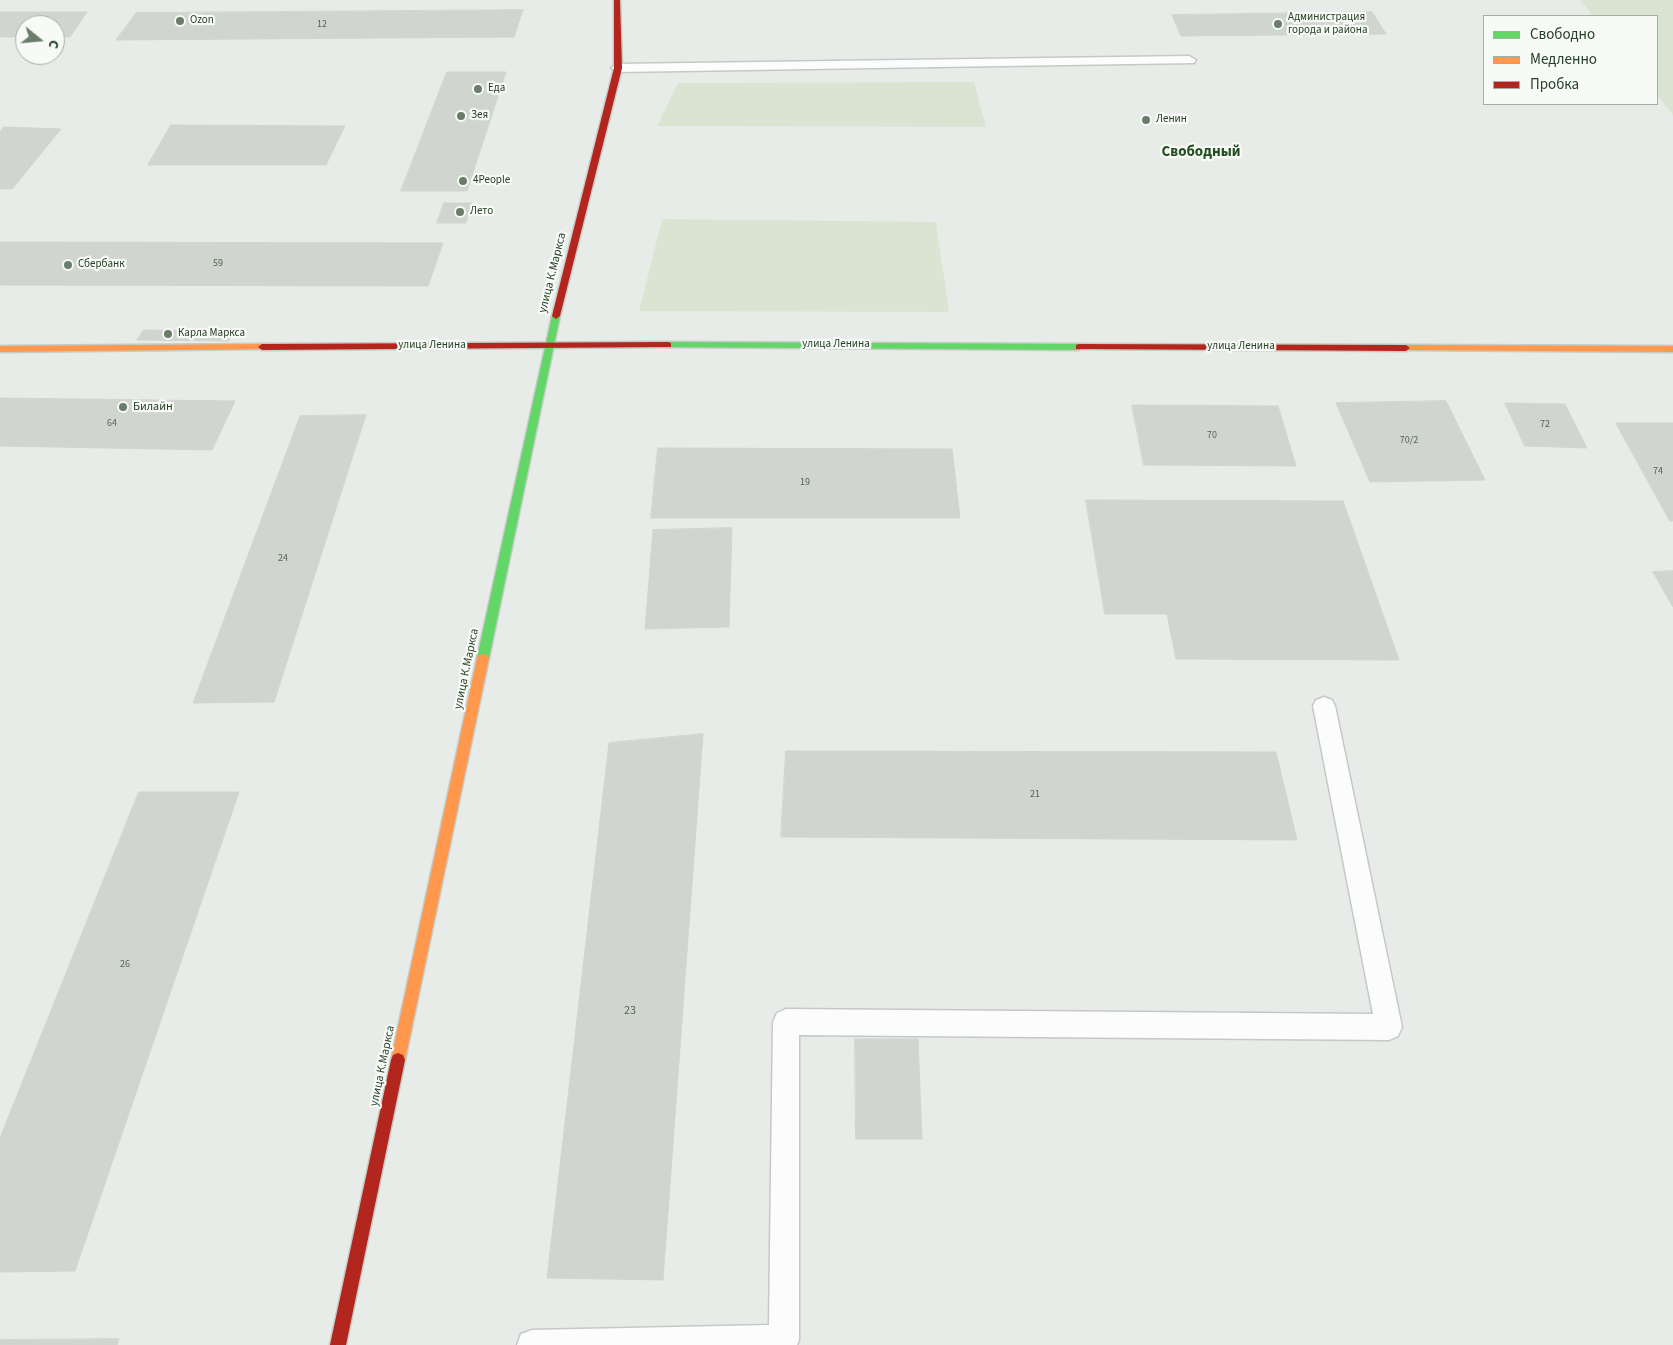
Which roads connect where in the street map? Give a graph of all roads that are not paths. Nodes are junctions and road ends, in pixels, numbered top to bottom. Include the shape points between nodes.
1 (617, 0) edge
2 (1189, 60) dead end
3 (618, 68) junction
4 (549, 345) junction
5 (0, 348) edge
6 (1673, 349) edge
7 (1324, 706) dead end
8 (338, 1345) edge
9 (532, 1345) edge

1 - 3 main road, улица К.Маркса
2 - 3 lane
3 - 4 main road, улица К.Маркса
4 - 5 main road, улица Ленина
4 - 6 main road, улица Ленина
4 - 8 main road, улица К.Маркса
7 - 9 lane via 1389,1027 786,1022 784,1340

